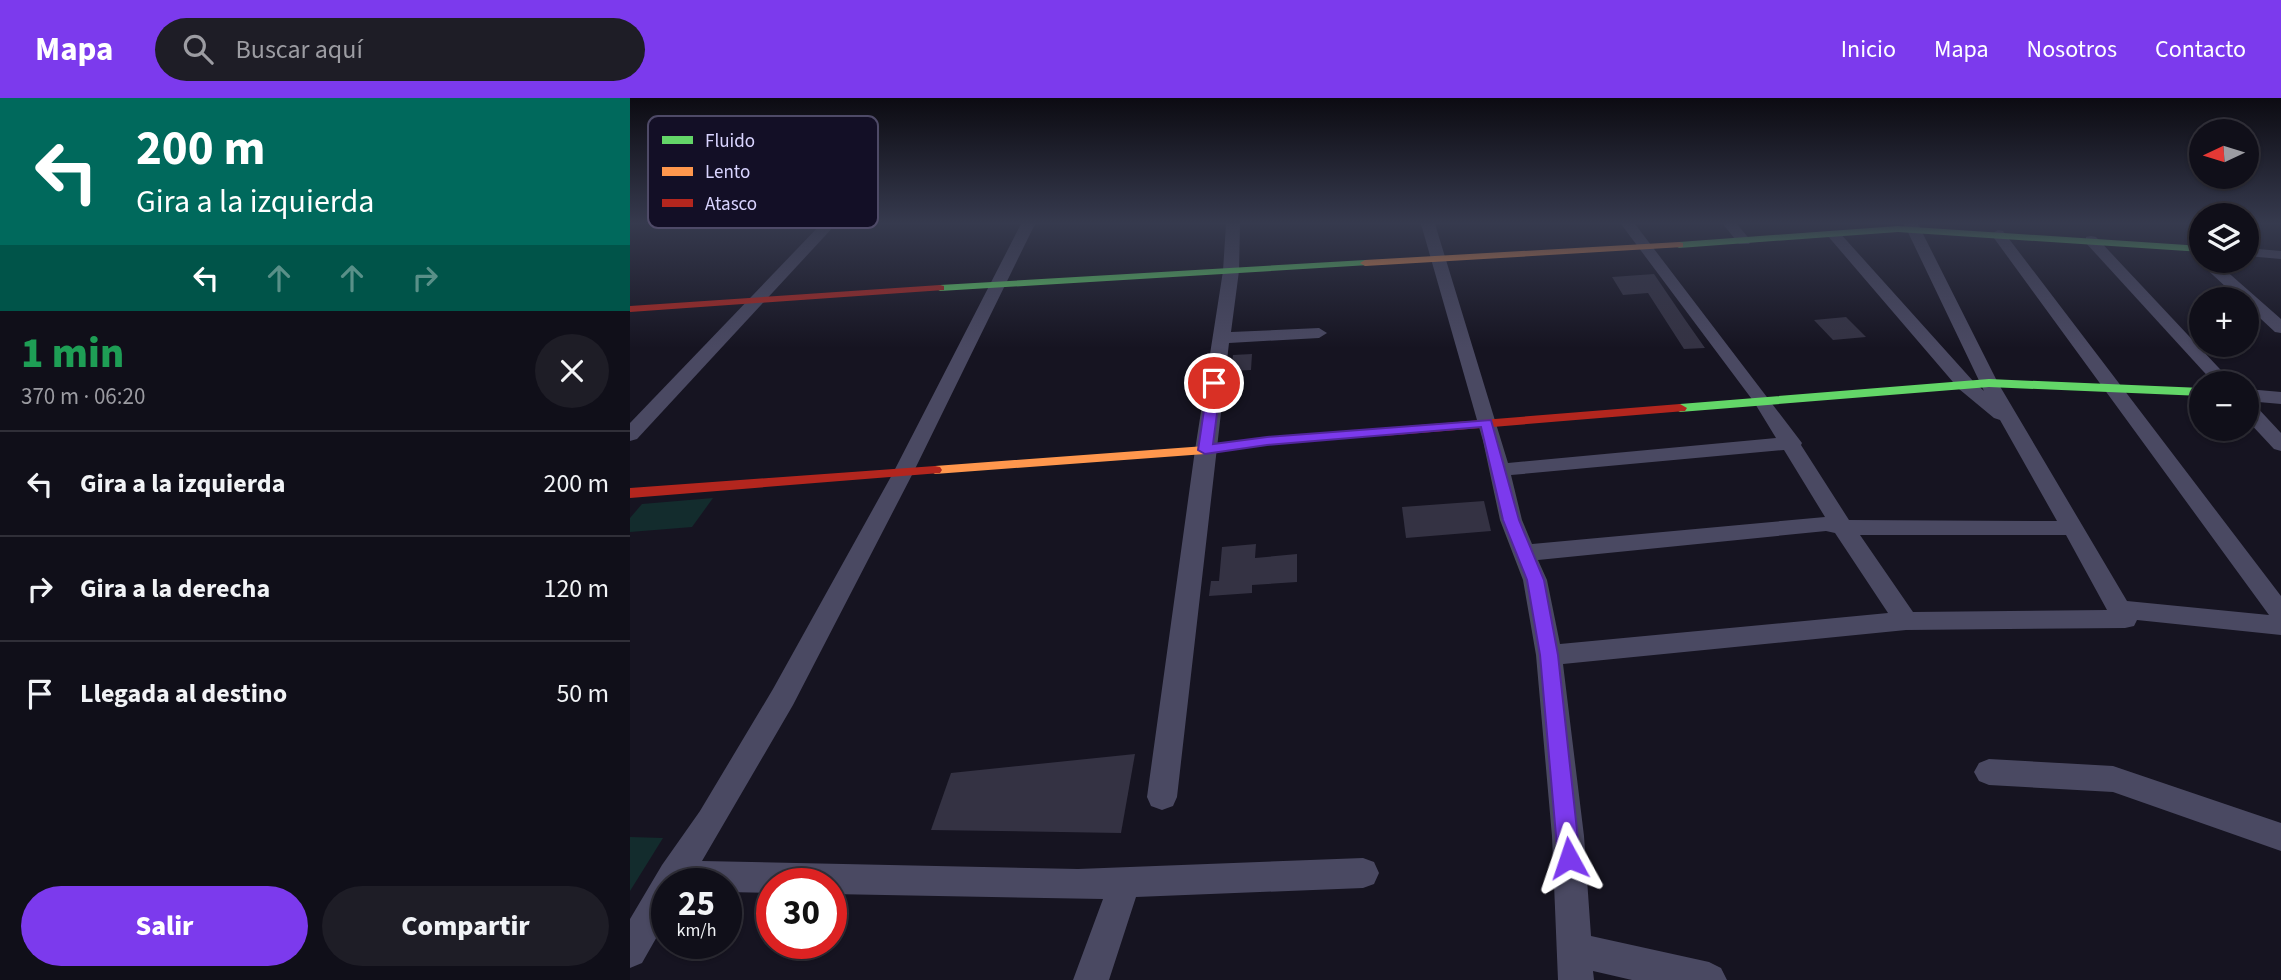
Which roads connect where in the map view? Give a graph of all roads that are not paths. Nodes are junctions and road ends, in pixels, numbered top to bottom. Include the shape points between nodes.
1 (790, 265) edge
2 (1008, 265) edge
3 (1231, 265) edge
4 (1324, 265) edge
5 (1439, 265) edge
6 (1659, 265) edge
7 (1861, 265) edge
8 (1930, 265) edge
9 (2021, 265) edge
10 (2114, 265) edge
11 (1231, 271) junction
12 (2219, 273) edge
13 (999, 284) junction
14 (756, 301) junction
15 (630, 309) edge
16 (2281, 328) edge
17 (1319, 333) dead end
18 (1221, 338) junction
19 (2213, 371) edge
20 (1989, 383) junction
21 (1966, 385) junction
22 (2112, 386) junction
23 (2189, 391) edge
24 (2259, 396) edge
25 (2281, 398) edge
26 (1762, 400) junction
27 (2259, 421) edge
28 (1487, 423) junction
29 (2012, 423) junction
30 (630, 435) edge
31 (1792, 443) junction
32 (2281, 445) edge
33 (1205, 450) junction
34 (1500, 471) junction
35 (903, 473) junction
36 (630, 493) edge
37 (1842, 526) junction
38 (2073, 528) junction
39 (1525, 552) junction
40 (2119, 609) junction
41 (2281, 614) edge
42 (1906, 621) junction
43 (2281, 626) edge
44 (1549, 655) junction
45 (1989, 772) dead end
46 (1162, 797) dead end
47 (2281, 837) edge
48 (679, 868) edge
49 (1363, 873) dead end
50 (742, 882) edge
51 (1125, 883) junction
52 (651, 914) edge
53 (630, 951) edge
54 (1576, 965) edge
55 (1091, 980) edge
56 (1709, 980) edge

1 - 14 street
2 - 13 street
3 - 11 street
4 - 11 street
5 - 28 street
6 - 26 street
7 - 21 street
8 - 20 street
9 - 22 street
10 - 19 street
11 - 13 street
11 - 18 street
12 - 16 street
13 - 14 street
13 - 35 street
14 - 15 street
14 - 30 street
17 - 18 street
18 - 33 street
20 - 21 street
20 - 22 street
20 - 29 street
21 - 26 street
21 - 29 street
22 - 23 street
22 - 41 street
24 - 25 street
26 - 28 street
26 - 31 street
27 - 32 street
28 - 33 street
28 - 34 street
29 - 38 street
31 - 34 street
31 - 37 street
33 - 35 street
33 - 46 street
34 - 39 street via 1511,520
35 - 36 street
35 - 48 street via 783,697
37 - 38 street
37 - 39 street
37 - 42 street
38 - 40 street
39 - 44 street
40 - 42 street via 2124,619
40 - 43 street
42 - 44 street
44 - 54 street
45 - 47 street via 2113,779
49 - 51 street
50 - 51 street
51 - 55 street
52 - 53 street
54 - 56 street

